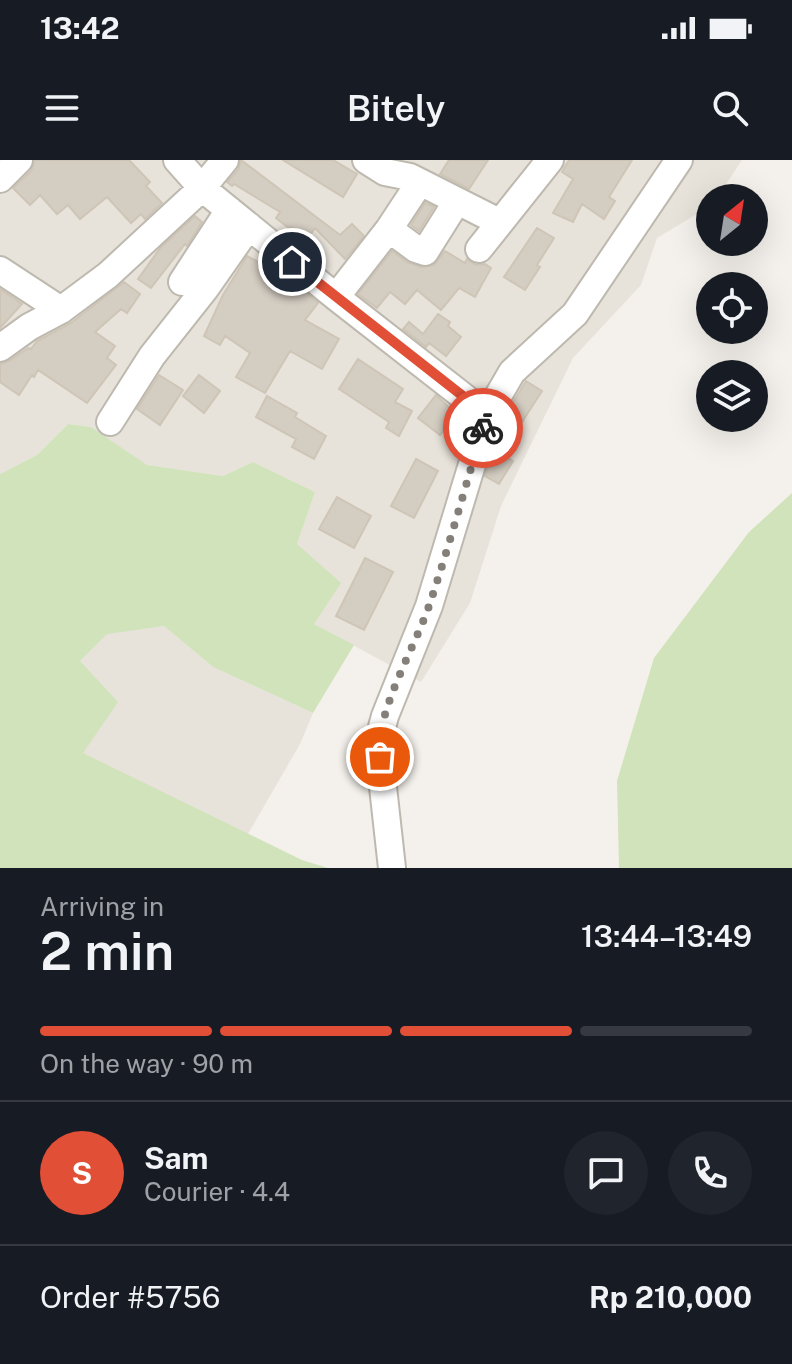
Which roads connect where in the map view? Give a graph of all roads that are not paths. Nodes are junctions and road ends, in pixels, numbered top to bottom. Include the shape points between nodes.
1 (19, 160) edge
2 (177, 160) edge
3 (225, 160) edge
4 (366, 160) edge
5 (550, 160) edge
6 (668, 164) edge
7 (0, 179) edge
8 (420, 182) junction
9 (202, 188) junction
10 (457, 201) junction
11 (239, 218) junction
12 (499, 222) junction
13 (389, 229) junction
14 (479, 249) dead end
15 (0, 270) edge
16 (182, 282) dead end
17 (336, 297) junction
18 (61, 310) junction
19 (0, 348) edge
20 (487, 415) junction
21 (110, 422) dead end
22 (392, 868) edge

1 - 7 street
2 - 9 street
3 - 9 street
4 - 8 street
5 - 12 street
6 - 20 street via 575,314 512,372
8 - 10 street
8 - 13 street
9 - 11 street
9 - 18 street via 108,275
10 - 12 street
10 - 13 street via 425,252
11 - 16 street
11 - 17 street
11 - 21 street via 205,289 152,356
12 - 14 street
13 - 17 street
15 - 18 street
17 - 20 street
18 - 19 street
20 - 22 street via 429,606 378,742

